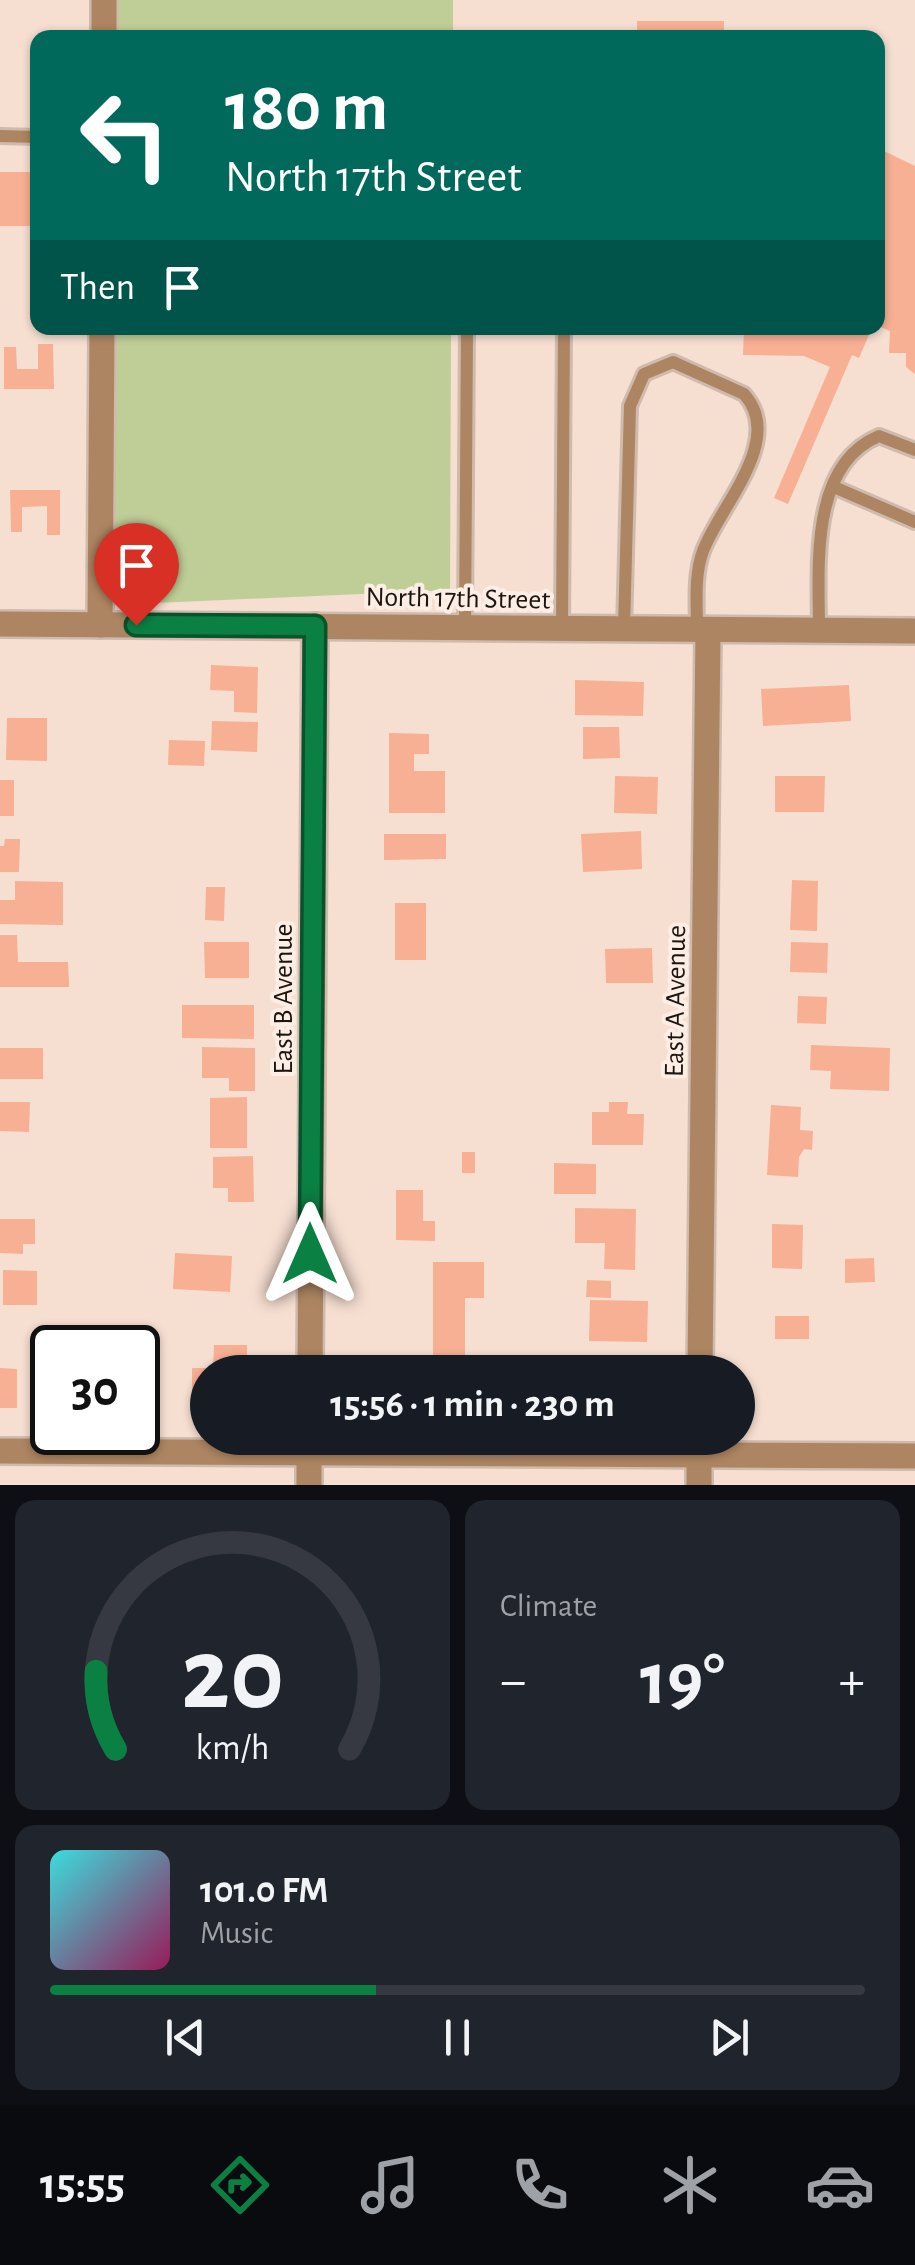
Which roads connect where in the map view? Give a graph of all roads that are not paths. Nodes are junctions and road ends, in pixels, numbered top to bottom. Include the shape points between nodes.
1 (104, 0) edge
2 (104, 30) edge
3 (0, 136) edge
4 (30, 137) edge
5 (102, 335) edge
6 (467, 335) edge
7 (564, 335) edge
8 (915, 450) edge
9 (834, 487) junction
10 (915, 522) edge
11 (0, 624) edge
12 (100, 625) junction
13 (315, 626) junction
14 (465, 627) junction
15 (562, 628) junction
16 (624, 629) junction
17 (703, 630) junction
18 (819, 630) junction
19 (915, 631) edge
20 (310, 1355) edge
21 (700, 1355) edge
22 (190, 1447) edge
23 (755, 1449) edge
24 (0, 1451) edge
25 (309, 1455) edge
26 (699, 1455) edge
27 (915, 1456) edge
28 (309, 1485) edge
29 (699, 1485) edge

1 - 2 street
3 - 4 lane
5 - 12 street
6 - 14 lane
7 - 15 lane
8 - 9 lane via 888,437 868,441 851,452
9 - 10 lane
9 - 18 lane via 819,529
11 - 12 street, North 17th Street
12 - 13 street, North 17th Street
13 - 14 street, North 17th Street
13 - 20 street, East B Avenue
14 - 15 street, North 17th Street
15 - 16 street, North 17th Street
16 - 17 street, North 17th Street
16 - 17 lane via 630,406 644,374 672,362 744,394 758,424 753,453 701,555
17 - 18 street, North 17th Street
17 - 21 street, East A Avenue
18 - 19 street, North 17th Street
22 - 24 street
23 - 27 street
25 - 28 street
26 - 29 street

